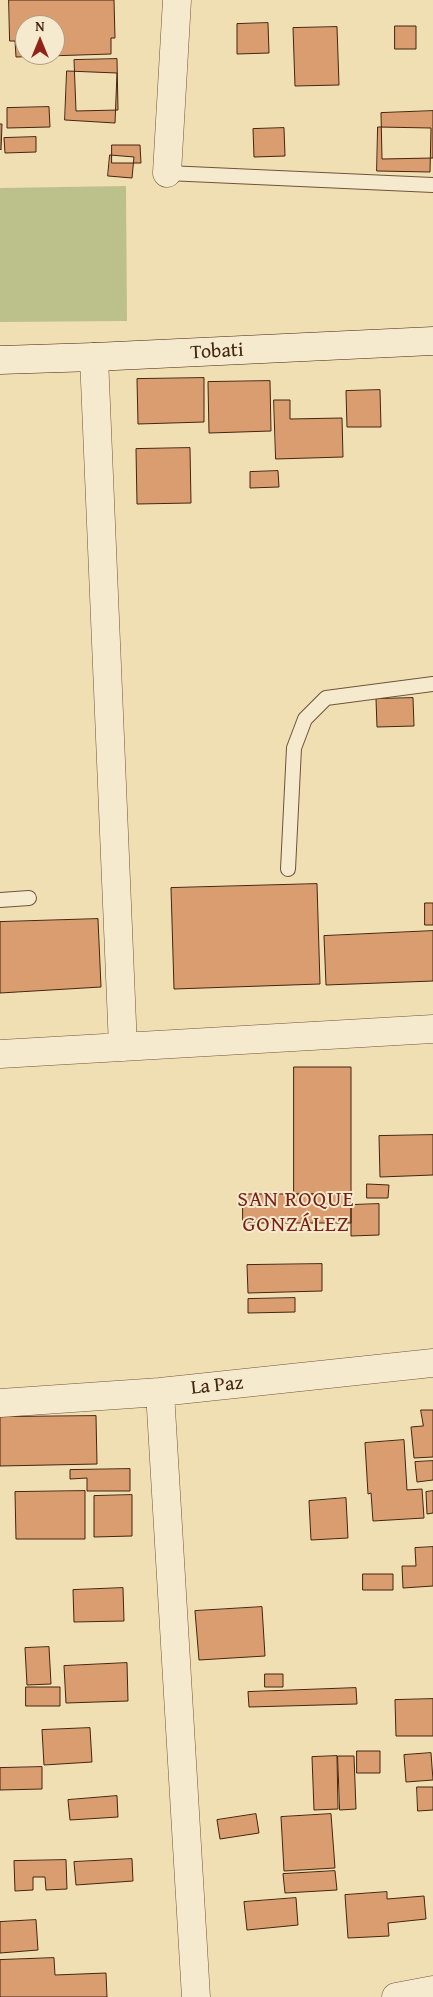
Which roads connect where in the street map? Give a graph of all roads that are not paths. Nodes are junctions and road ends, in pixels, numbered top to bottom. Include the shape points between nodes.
1 (177, 0) edge
2 (167, 173) joint
3 (433, 185) edge
4 (433, 341) edge
5 (94, 358) junction
6 (0, 360) edge
7 (433, 684) edge
8 (288, 869) dead end
9 (29, 898) dead end
10 (0, 900) edge
11 (433, 1029) edge
12 (123, 1047) junction
13 (0, 1054) edge
14 (433, 1363) edge
15 (160, 1392) junction
16 (0, 1404) edge
17 (433, 1990) edge
18 (196, 1997) edge
19 (396, 1997) edge

1 - 2 street
2 - 3 lane
4 - 5 street, Tobati
5 - 6 street, Tobati
5 - 12 street
7 - 8 lane via 326,698 305,719 294,748
9 - 10 lane
11 - 12 street
12 - 13 street
14 - 15 street, La Paz
15 - 16 street, La Paz
15 - 18 street
17 - 19 street

